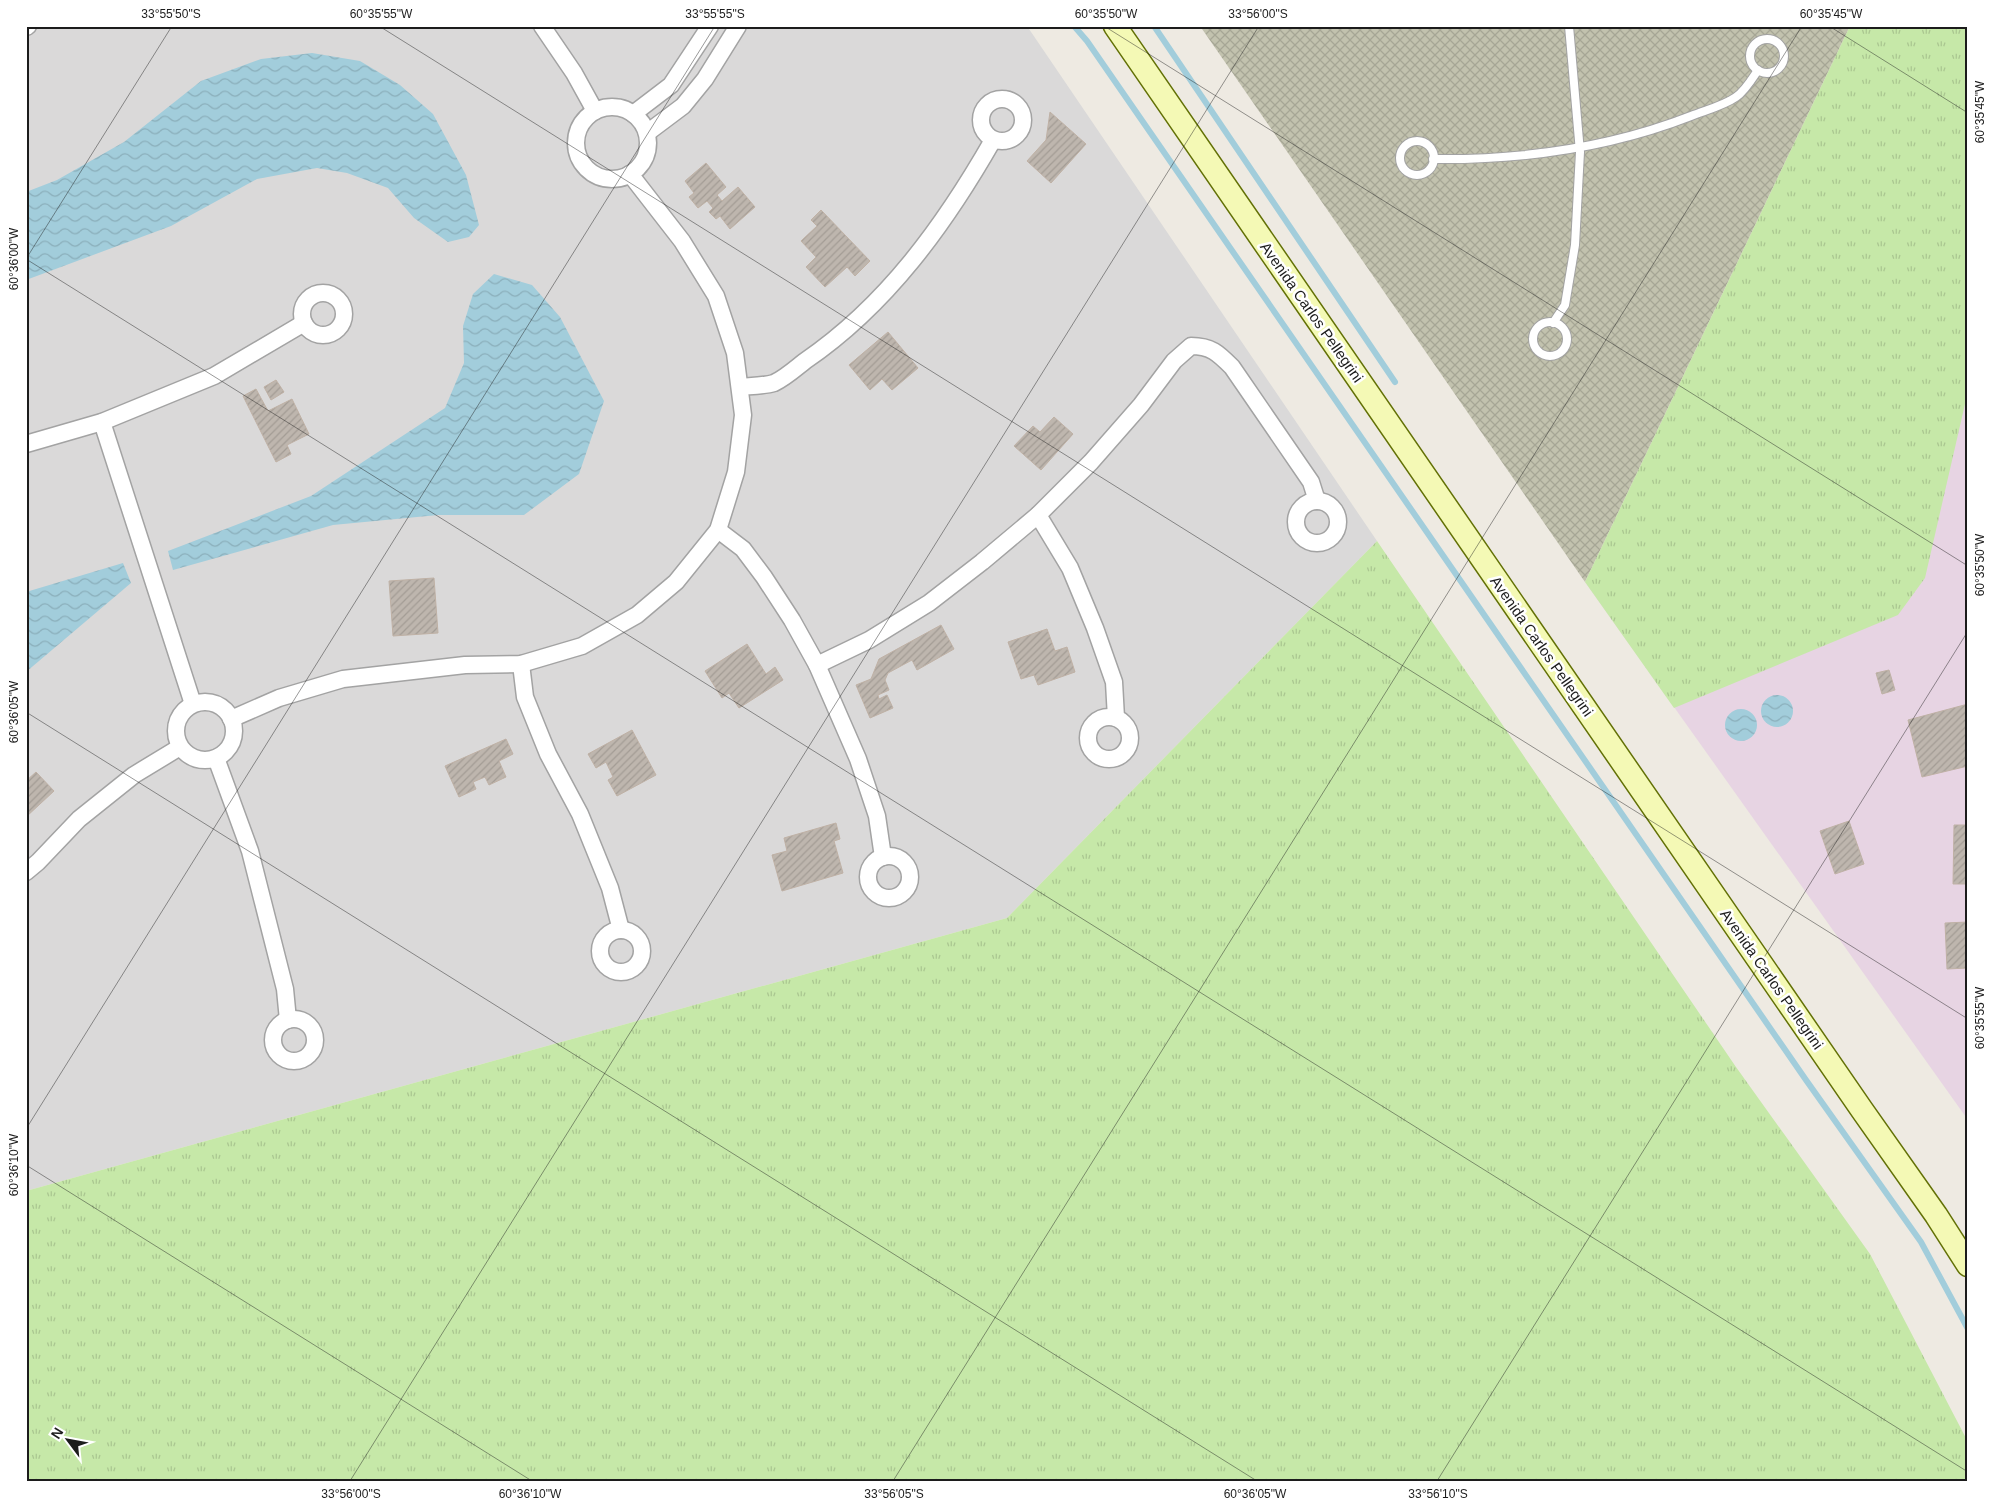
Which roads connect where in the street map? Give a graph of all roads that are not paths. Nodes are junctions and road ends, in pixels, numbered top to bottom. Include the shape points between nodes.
1 (542, 26) edge
2 (710, 26) edge
3 (738, 26) edge
4 (1115, 26) edge
5 (1569, 26) edge
6 (1758, 70) junction
7 (595, 111) junction
8 (633, 114) junction
9 (646, 133) junction
10 (993, 140) dead end
11 (1580, 146) junction
12 (1433, 159) junction
13 (630, 174) junction
14 (304, 323) dead end
15 (1553, 323) junction
16 (740, 388) junction
17 (102, 422) junction
18 (26, 444) edge
19 (1318, 502) dead end
20 (1038, 515) junction
21 (718, 530) junction
22 (521, 664) junction
23 (817, 665) junction
24 (193, 704) junction
25 (1116, 718) dead end
26 (231, 719) junction
27 (180, 747) junction
28 (216, 758) junction
29 (883, 857) dead end
30 (26, 872) edge
31 (621, 930) dead end
32 (288, 1020) dead end
33 (1968, 1266) edge

1 - 7 street via 574,72
2 - 8 street via 671,85
3 - 9 street via 705,79 683,106
4 - 33 main road, Avenida Carlos Pellegrini via 1936,1215
5 - 11 lane
6 - 6 lane via 1767,73 1781,66 1784,55 1780,45 1765,40 1755,45 1751,60
6 - 11 lane via 1738,96 1720,105 1615,141
7 - 8 street via 611,107 623,108
7 - 13 street via 581,123 576,135 579,158 586,168 602,177 619,178
8 - 9 street via 642,122
9 - 13 street via 645,156
10 - 16 street via 967,186 888,290 833,342 774,383
11 - 12 lane via 1484,159
11 - 15 lane via 1575,245 1565,305
12 - 12 lane via 1429,147 1420,142 1405,147 1400,156 1402,167 1416,175 1426,172
13 - 16 street via 682,241 716,296 735,353
14 - 17 street via 214,376
15 - 15 lane via 1542,324 1535,332 1535,348 1544,355 1559,353 1566,343 1562,328
16 - 21 street via 743,415 736,472
17 - 18 street
17 - 24 street
19 - 20 street via 1311,482 1232,366 1219,353 1204,346 1191,346 1174,361 1091,462
20 - 23 street via 929,603 869,640
20 - 25 street via 1070,568 1095,628 1114,682
21 - 22 street via 676,582 637,614 582,646
21 - 23 street via 743,549 764,577
22 - 26 street via 464,665 343,679 279,698
22 - 31 street via 525,697 548,754 580,814 610,888
23 - 29 street via 858,760 877,816
24 - 26 street via 211,702 220,705
24 - 27 street via 184,710 177,722 176,738
26 - 28 street via 233,737
27 - 28 street via 196,758
27 - 30 street via 134,774 86,813
28 - 32 street via 250,851 285,989

